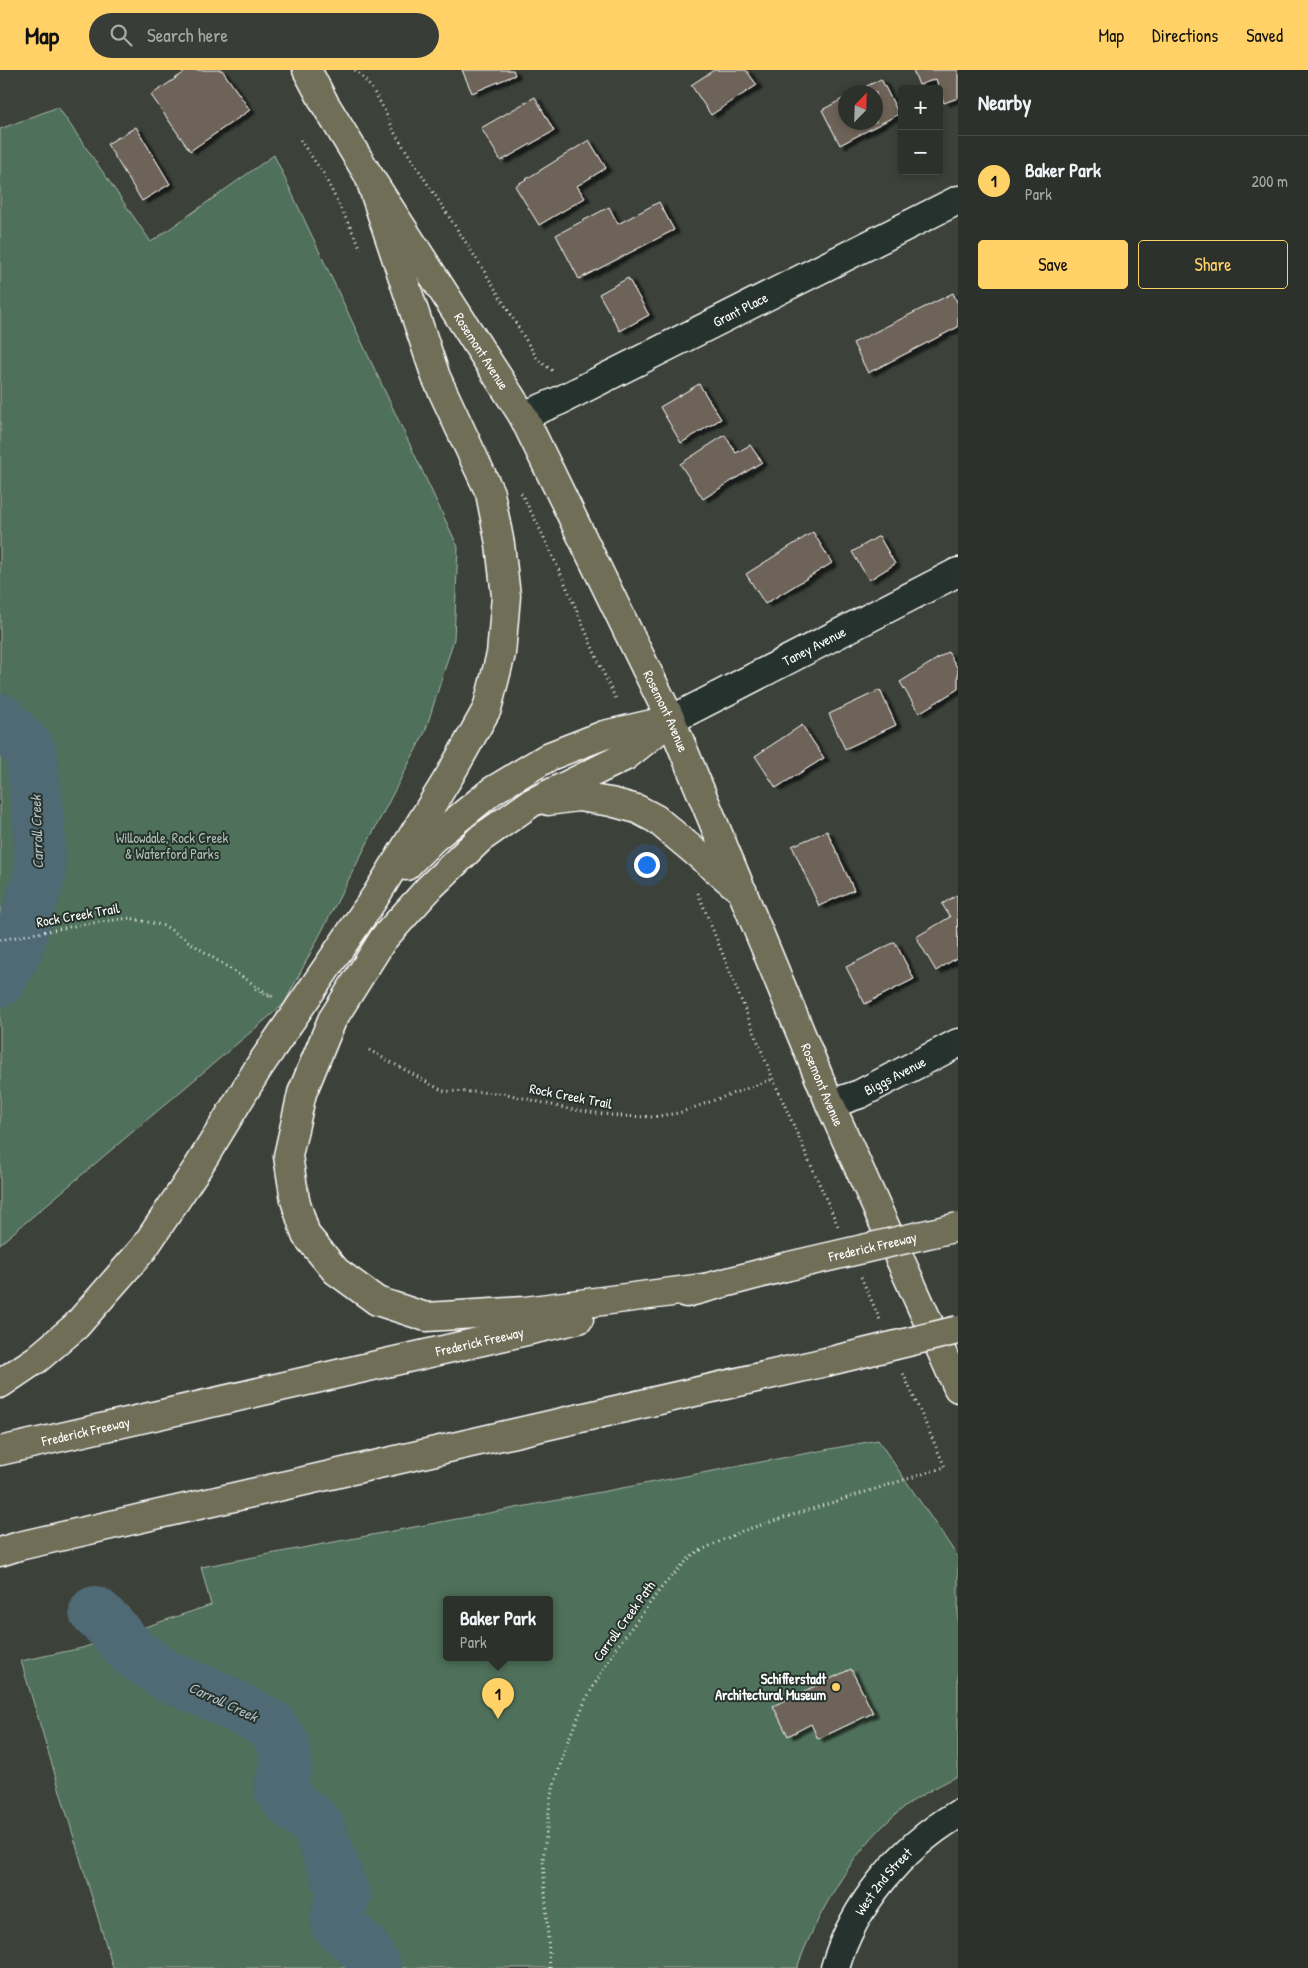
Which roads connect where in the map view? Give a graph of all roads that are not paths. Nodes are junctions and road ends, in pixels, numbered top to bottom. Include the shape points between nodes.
1 (306, 70) edge
2 (369, 176) junction
3 (958, 200) edge
4 (523, 416) junction
5 (958, 572) edge
6 (671, 720) junction
7 (531, 802) junction
8 (743, 892) junction
9 (375, 897) junction
10 (958, 1043) edge
11 (830, 1104) junction
12 (958, 1227) edge
13 (703, 1288) junction
14 (958, 1330) edge
15 (0, 1384) edge
16 (958, 1388) edge
17 (0, 1451) edge
18 (0, 1552) edge
19 (958, 1814) edge
20 (835, 1968) edge

1 - 2 main road, Rosemont Avenue
2 - 4 main road, Rosemont Avenue
2 - 9 main road via 436,376 490,492 506,596 501,654 487,709
3 - 4 street, Grant Place via 561,400
4 - 6 main road, Rosemont Avenue
5 - 6 street, Taney Avenue
6 - 7 main road via 626,756
6 - 8 main road, Rosemont Avenue
6 - 9 main road via 604,735 533,766 492,791 448,827
7 - 8 main road via 578,797 637,809 656,819
7 - 13 main road via 481,838 430,887 383,939 332,1020 302,1093 288,1156 295,1200 306,1235 336,1272 377,1301 426,1317 525,1311
8 - 11 main road, Rosemont Avenue
9 - 15 main road via 259,1067 144,1248 76,1326 37,1359
10 - 11 street, Biggs Avenue via 860,1094
11 - 16 main road, Rosemont Avenue
12 - 13 main road, Frederick Freeway, bridge
13 - 17 main road, Frederick Freeway via 551,1326
14 - 18 main road, bridge
19 - 20 street, West 2nd Street via 912,1849 891,1870 862,1909

